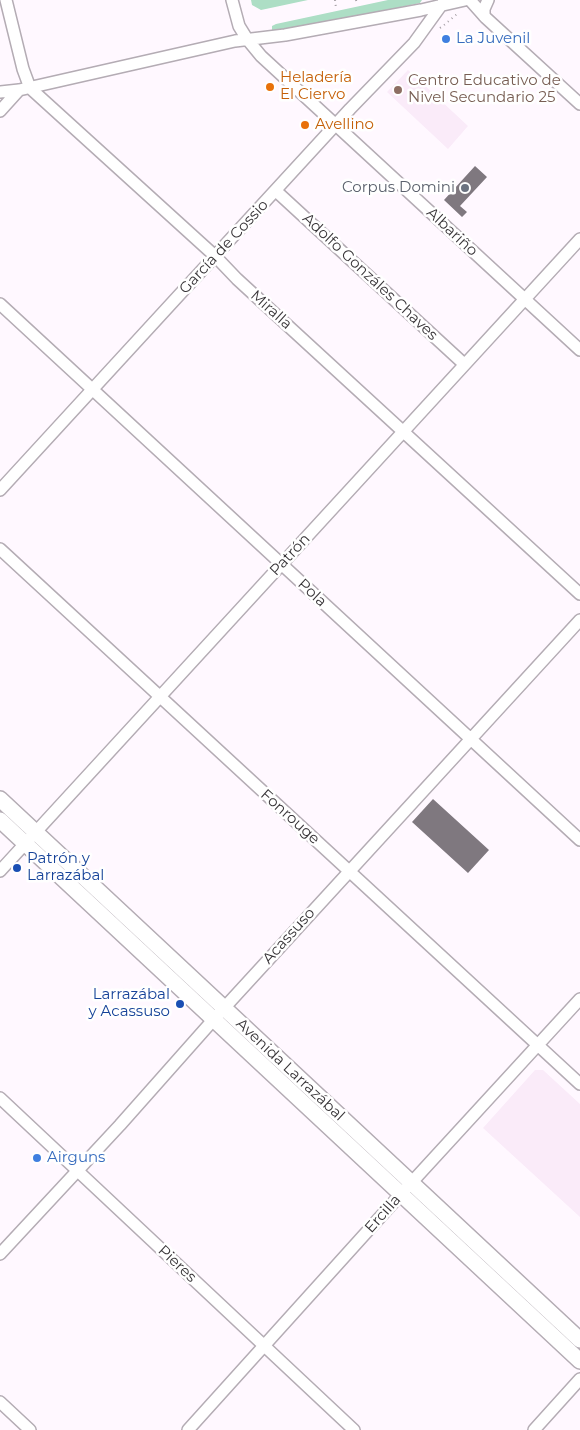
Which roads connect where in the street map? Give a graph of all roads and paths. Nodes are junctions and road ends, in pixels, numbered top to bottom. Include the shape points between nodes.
1 (6, 0) edge
2 (232, 0) edge
3 (334, 0) edge
4 (356, 0) edge
5 (465, 0) edge
6 (470, 0) edge
7 (488, 0) edge
8 (443, 3) edge
9 (357, 4) dead end
10 (336, 8) dead end
11 (406, 13) junction
12 (481, 13) junction
13 (429, 22) junction
14 (420, 34) junction
15 (247, 39) junction
16 (24, 89) junction
17 (0, 92) edge
18 (580, 104) edge
19 (0, 111) edge
20 (335, 125) junction
21 (276, 191) junction
22 (580, 238) edge
23 (215, 256) junction
24 (525, 299) junction
25 (0, 304) edge
26 (580, 350) edge
27 (464, 364) junction
28 (92, 389) junction
29 (404, 431) junction
30 (0, 490) edge
31 (0, 549) edge
32 (281, 565) junction
33 (580, 594) edge
34 (580, 620) edge
35 (159, 698) junction
36 (470, 738) junction
37 (0, 799) edge
38 (0, 820) edge
39 (36, 832) junction
40 (580, 840) edge
41 (25, 844) junction
42 (0, 871) edge
43 (349, 871) junction
44 (580, 999) edge
45 (218, 1014) junction
46 (538, 1045) junction
47 (580, 1084) edge
48 (0, 1098) edge
49 (76, 1170) junction
50 (412, 1182) junction
51 (401, 1194) junction
52 (0, 1254) edge
53 (580, 1340) edge
54 (263, 1346) junction
55 (580, 1361) edge
56 (580, 1379) edge
57 (0, 1402) edge
58 (30, 1430) edge
59 (188, 1430) edge
60 (354, 1430) edge
61 (534, 1430) edge

1 - 16 street, Miralla via 23,69
2 - 15 street, Albariño via 239,26
3 - 10 path
4 - 9 path
5 - 8 street
6 - 12 street
7 - 12 street
8 - 11 street
8 - 13 street, García de Cossio
11 - 14 street via 418,20
11 - 15 street
12 - 13 path via 458,13 439,28
12 - 18 street
13 - 14 street, García de Cossio
14 - 20 street, García de Cossio
15 - 16 street
15 - 20 street, Albariño
16 - 17 street
16 - 19 street
16 - 23 street, Miralla
20 - 21 street, García de Cossio
20 - 24 street, Albariño
21 - 23 street, García de Cossio
21 - 27 street, Adolfo Gonzáles Chaves
22 - 24 street, Patrón
23 - 28 street, García de Cossio
23 - 29 street, Miralla
24 - 26 street, Albariño
24 - 27 street, Patrón
25 - 28 street, Pola
27 - 29 street, Patrón
28 - 30 street, García de Cossio
28 - 32 street, Pola
29 - 32 street, Patrón
29 - 33 street, Miralla
31 - 35 street, Fonrouge
32 - 35 street, Patrón
32 - 36 street, Pola
34 - 36 street, Acassuso
35 - 39 street, Patrón
35 - 43 street, Fonrouge
36 - 40 street, Pola
36 - 43 street, Acassuso
37 - 39 street, Avenida Larrazábal
38 - 41 street, Avenida Larrazábal
39 - 41 street, Patrón
39 - 45 street, Avenida Larrazábal
41 - 42 street, Patrón
41 - 45 street, Avenida Larrazábal
43 - 45 street, Acassuso
43 - 46 street, Fonrouge
44 - 46 street, Ercilla
45 - 49 street, Acassuso
45 - 50 street, Avenida Larrazábal
45 - 51 street, Avenida Larrazábal
46 - 47 street, Fonrouge
46 - 50 street, Ercilla
48 - 49 street, Pieres
49 - 52 street, Acassuso
49 - 54 street, Pieres
50 - 51 street, Ercilla
50 - 53 street, Avenida Larrazábal
51 - 54 street, Ercilla
51 - 55 street, Avenida Larrazábal
54 - 59 street, Ercilla
54 - 60 street, Pieres
56 - 61 street
57 - 58 street

